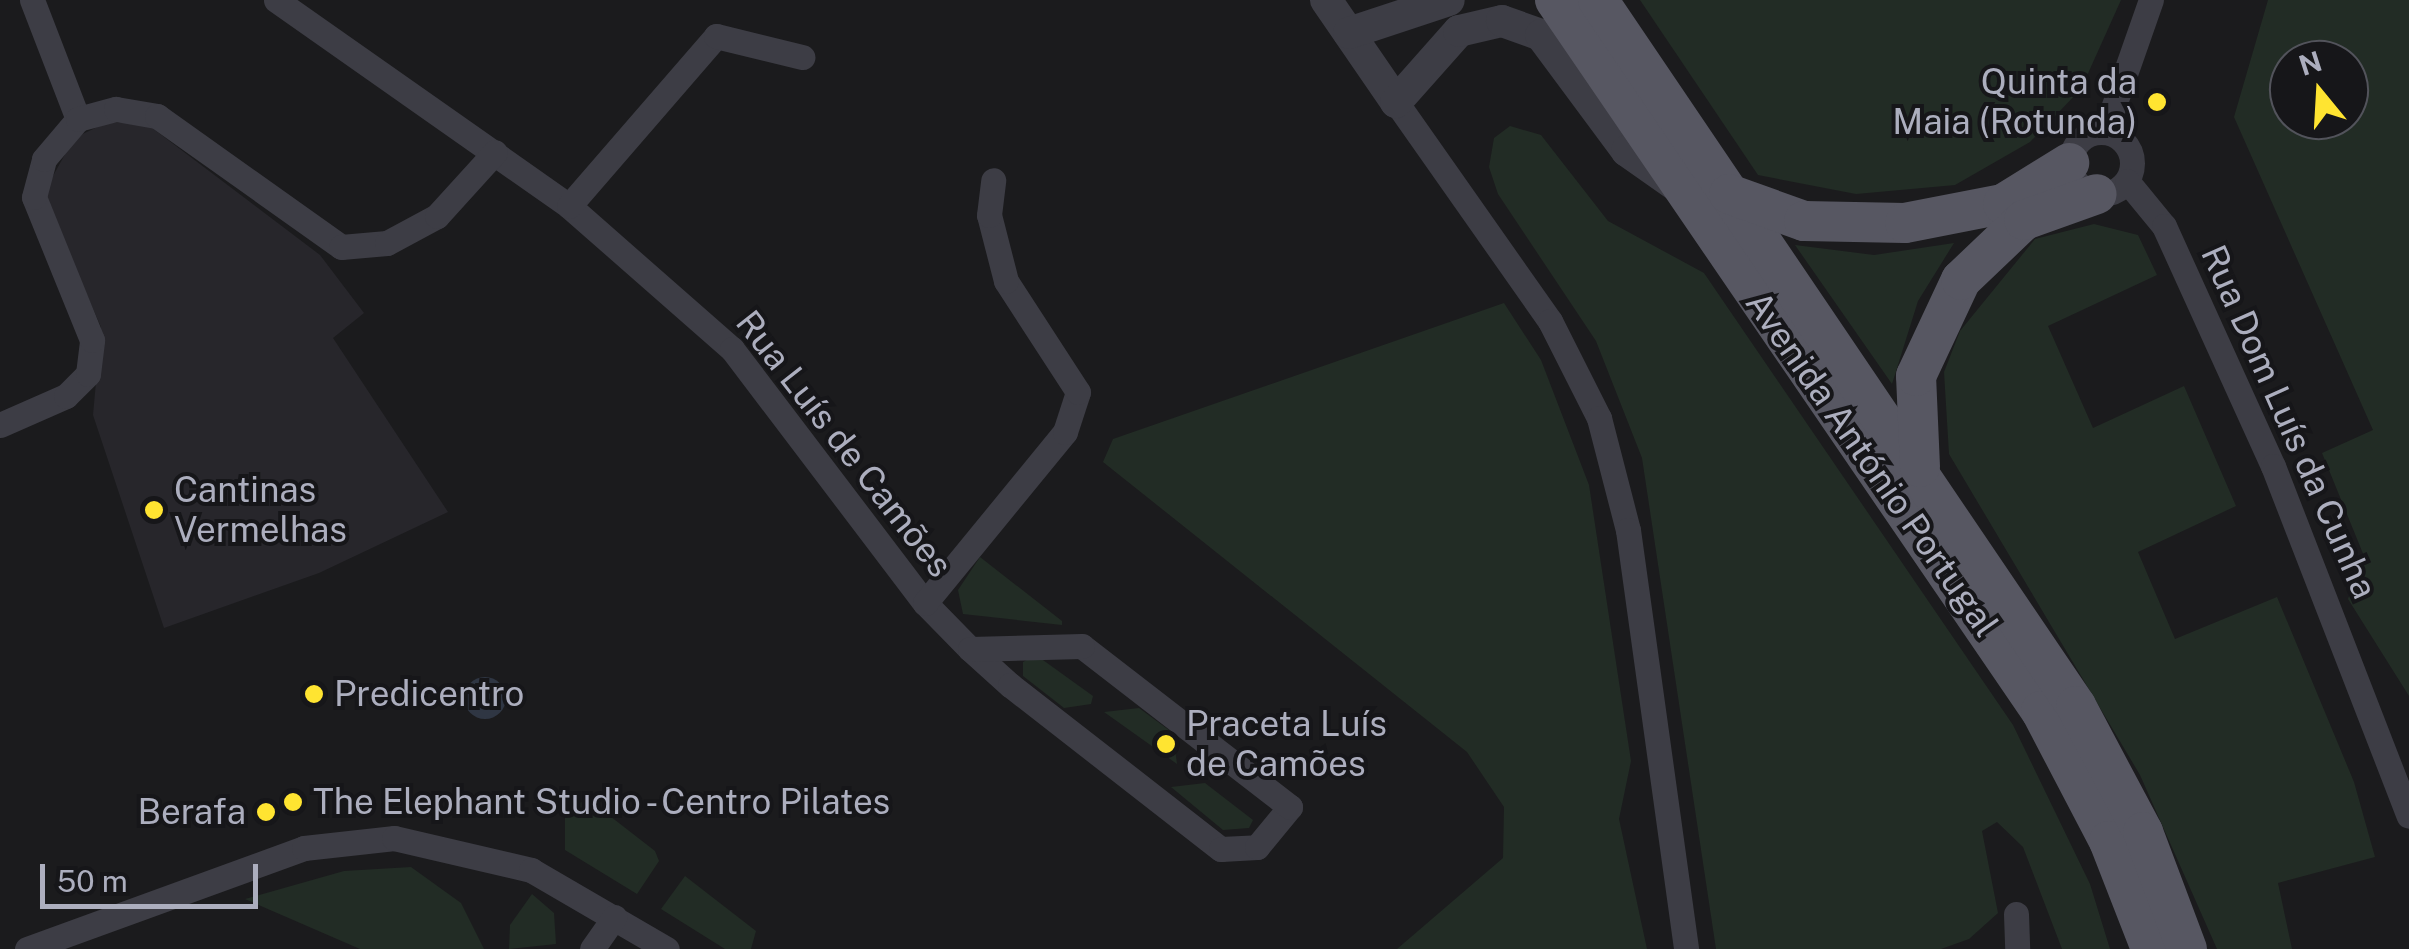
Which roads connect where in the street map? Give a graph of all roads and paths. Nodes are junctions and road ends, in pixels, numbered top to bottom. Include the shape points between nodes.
1 (32, 0) edge
2 (276, 0) edge
3 (1326, 0) edge
4 (1449, 0) edge
5 (1555, 0) edge
6 (1598, 0) edge
7 (2150, 0) edge
8 (1349, 33) junction
9 (802, 58) dead end
10 (1396, 102) junction
11 (78, 119) junction
12 (2104, 131) junction
13 (495, 152) junction
14 (2070, 163) junction
15 (993, 180) dead end
16 (2112, 188) junction
17 (1685, 192) junction
18 (1729, 194) junction
19 (569, 206) junction
20 (0, 425) edge
21 (1920, 471) junction
22 (925, 604) junction
23 (970, 649) junction
24 (2399, 740) edge
25 (2409, 816) edge
26 (2016, 914) dead end
27 (614, 916) junction
28 (28, 949) edge
29 (592, 949) edge
30 (668, 949) edge
31 (1686, 949) edge
32 (2017, 949) edge
33 (2151, 949) edge
34 (2188, 949) edge

1 - 11 street
2 - 13 street, Rua Luís de Camões
3 - 8 street
4 - 8 street
5 - 17 main road, Avenida António Portugal
6 - 18 main road, Avenida António Portugal
7 - 12 street
8 - 10 street
9 - 19 street via 716,36
10 - 17 street via 1459,31 1502,21 1525,27 1556,51 1628,151
10 - 31 street via 1550,321 1598,418 1628,530
11 - 13 street via 116,109 157,116 342,247 386,242 437,216
11 - 20 street via 44,159 34,197 92,340 88,374 66,396
12 - 14 street via 2079,139
12 - 16 street via 2128,145
13 - 19 street, Rua Luís de Camões
14 - 16 street via 2078,184
14 - 18 main road via 2002,204 1905,223 1804,221
15 - 22 street via 989,214 1006,281 1078,392 1065,432
16 - 21 main road via 2024,220 1961,280 1916,376
16 - 24 street, Rua Dom Luís da Cunha via 2164,226
17 - 33 main road, Avenida António Portugal via 2041,711 2109,840
18 - 21 main road, Avenida António Portugal
19 - 22 street, Rua Luís de Camões via 732,349
21 - 34 main road, Avenida António Portugal via 2112,769
22 - 23 street, Rua Luís de Camões
23 - 23 street, Rua Luís de Camões via 1220,849 1257,847 1290,808 1082,646
24 - 25 street, Rua Dom Luís da Cunha
26 - 32 street
27 - 28 street via 531,870 460,846 350,840 254,863
27 - 29 street
27 - 30 street

